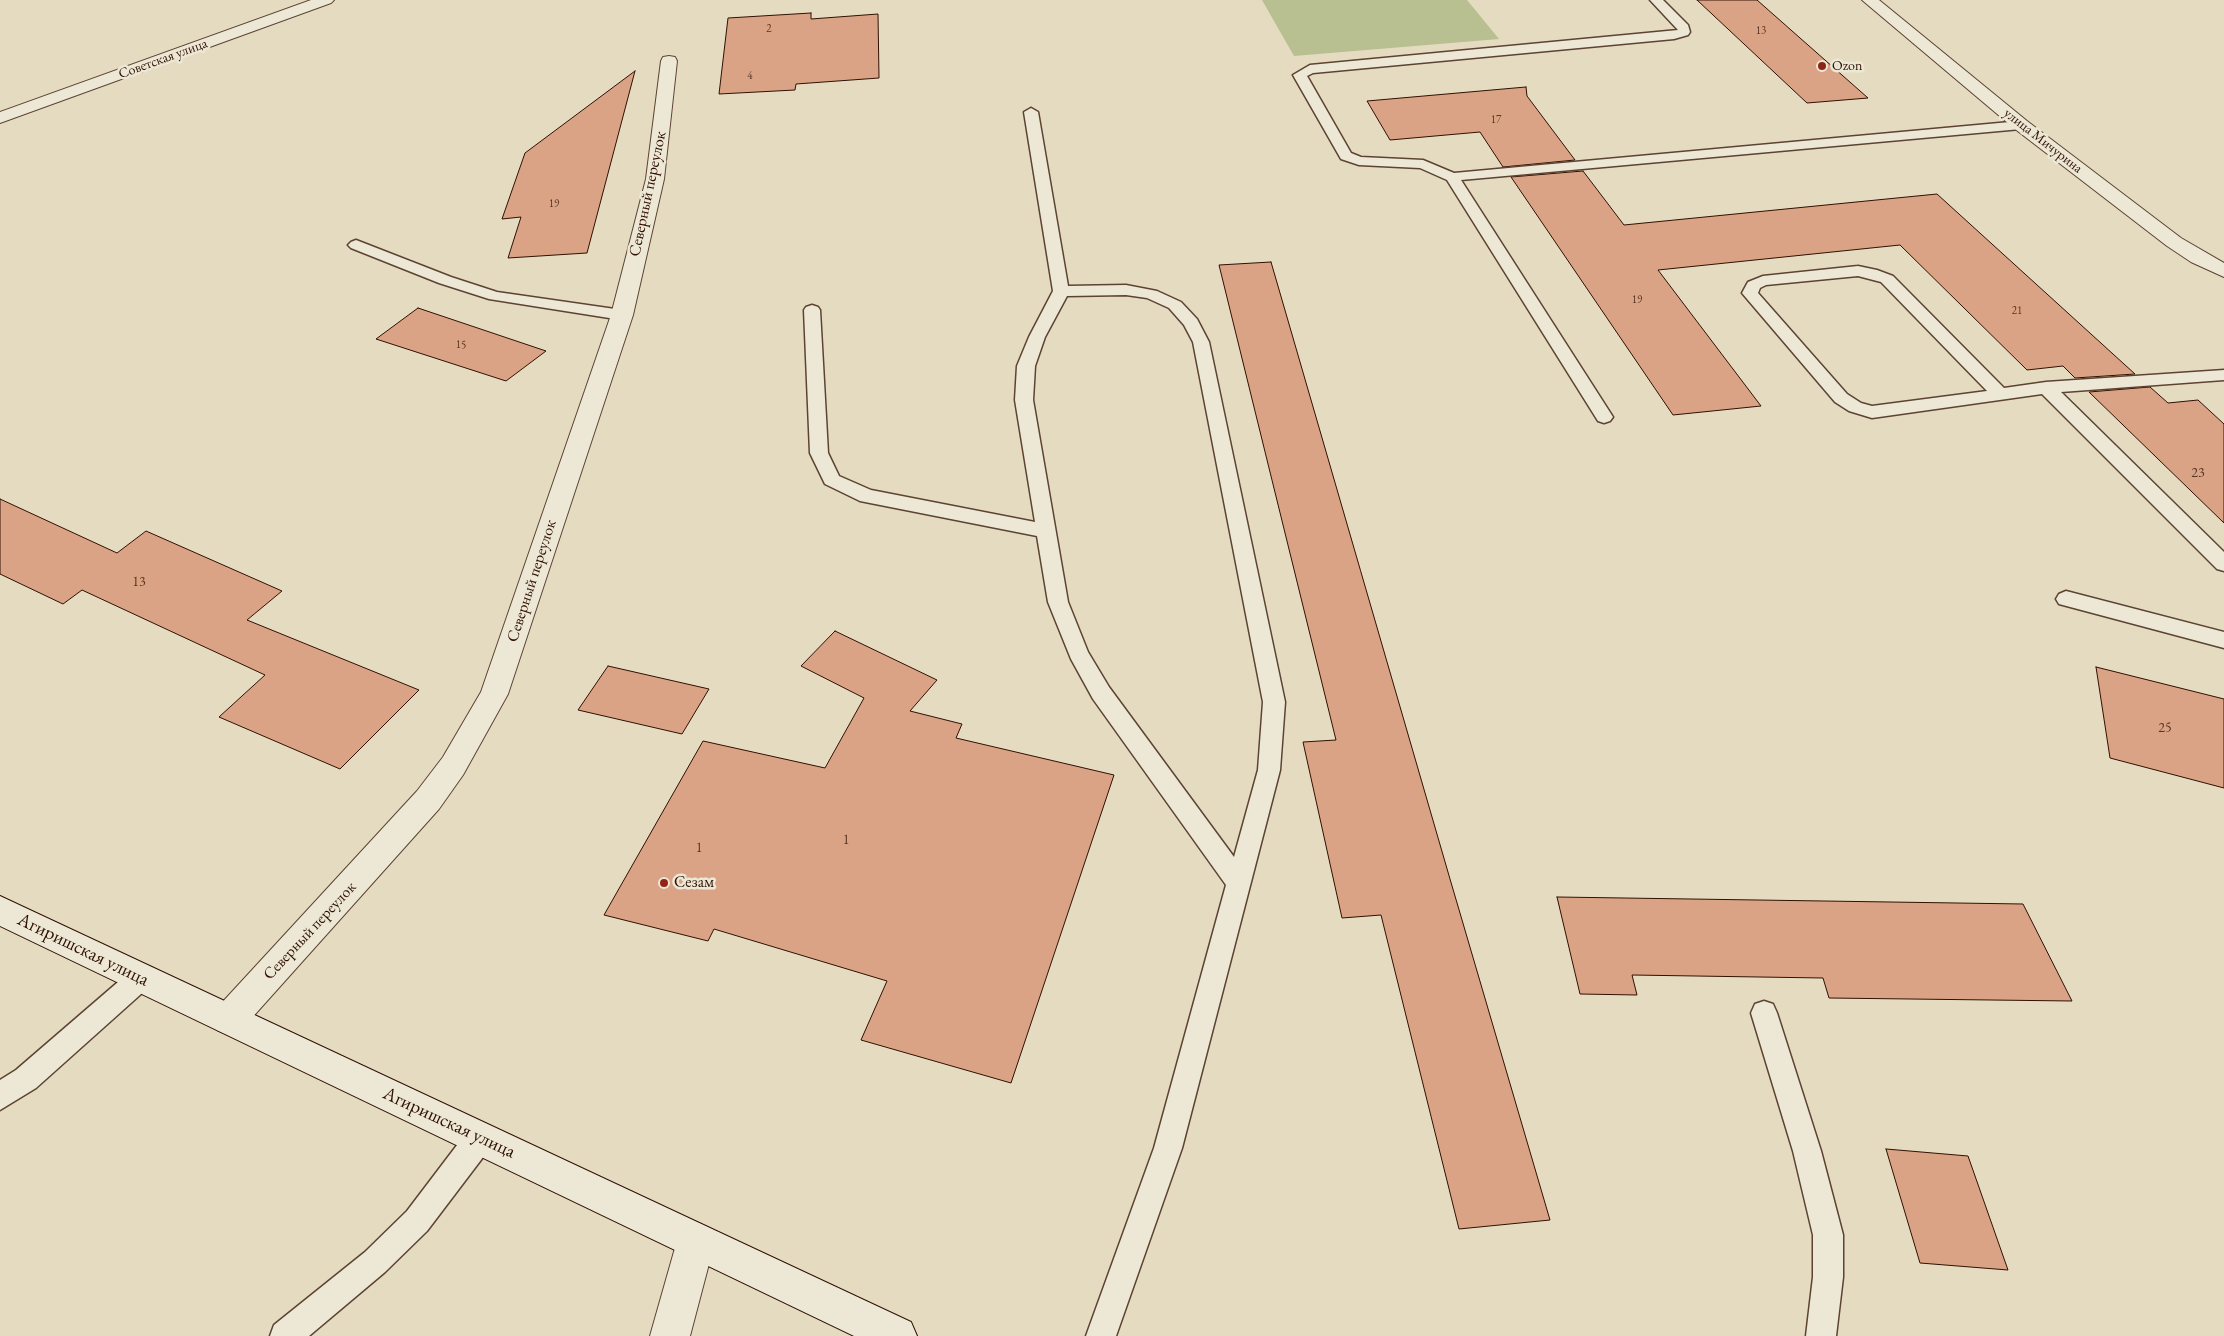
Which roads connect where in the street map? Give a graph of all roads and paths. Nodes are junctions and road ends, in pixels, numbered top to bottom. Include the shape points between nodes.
1 (1656, 0) edge
2 (1870, 0) edge
3 (314, 2) edge
4 (670, 61) dead end
5 (1031, 112) dead end
6 (0, 118) edge
7 (2021, 125) junction
8 (1452, 177) junction
9 (356, 245) dead end
10 (2224, 271) edge
11 (1061, 291) junction
12 (812, 310) dead end
13 (622, 315) junction
14 (2224, 375) edge
15 (2046, 388) junction
16 (2000, 394) junction
17 (1604, 417) dead end
18 (1046, 531) junction
19 (2224, 564) edge
20 (2066, 599) dead end
21 (2224, 640) edge
22 (1239, 883) junction
23 (0, 910) edge
24 (142, 978) junction
25 (1764, 1013) dead end
26 (229, 1019) junction
27 (0, 1096) edge
28 (480, 1138) junction
29 (696, 1240) junction
30 (285, 1336) edge
31 (670, 1336) edge
32 (897, 1336) edge
33 (1101, 1336) edge
34 (1821, 1336) edge

1 - 8 lane via 1684,28 1684,32 1674,36 1310,68 1300,75 1346,156 1359,161 1423,164
2 - 7 street, улица Мичурина
3 - 6 street, Советская улица
4 - 13 street, Северный переулок via 655,179
5 - 11 lane
7 - 8 lane
7 - 10 street, улица Мичурина via 2174,242
8 - 17 lane
9 - 13 lane via 495,296
11 - 18 lane via 1037,336 1026,366 1024,400
11 - 22 lane via 1126,290 1151,294 1175,305 1191,322 1201,342 1274,702 1269,770
12 - 18 lane via 819,453 832,480 867,496
13 - 26 street, Северный переулок via 494,694 453,766 428,800
14 - 15 lane
15 - 16 lane
15 - 19 lane
16 - 16 lane via 1872,412 1855,407 1841,398 1750,293 1754,285 1763,281 1858,271 1886,279
18 - 22 lane via 1058,602 1078,652 1101,693
20 - 21 lane
22 - 33 lane via 1168,1148
23 - 24 street, Агиришская улица
24 - 26 street, Агиришская улица
24 - 27 lane via 26,1079
25 - 34 lane via 1807,1151 1828,1235 1828,1277
26 - 28 street, Агиришская улица
28 - 29 street, Агиришская улица
28 - 30 lane via 417,1221 375,1262
29 - 31 street
29 - 32 street, Агиришская улица

